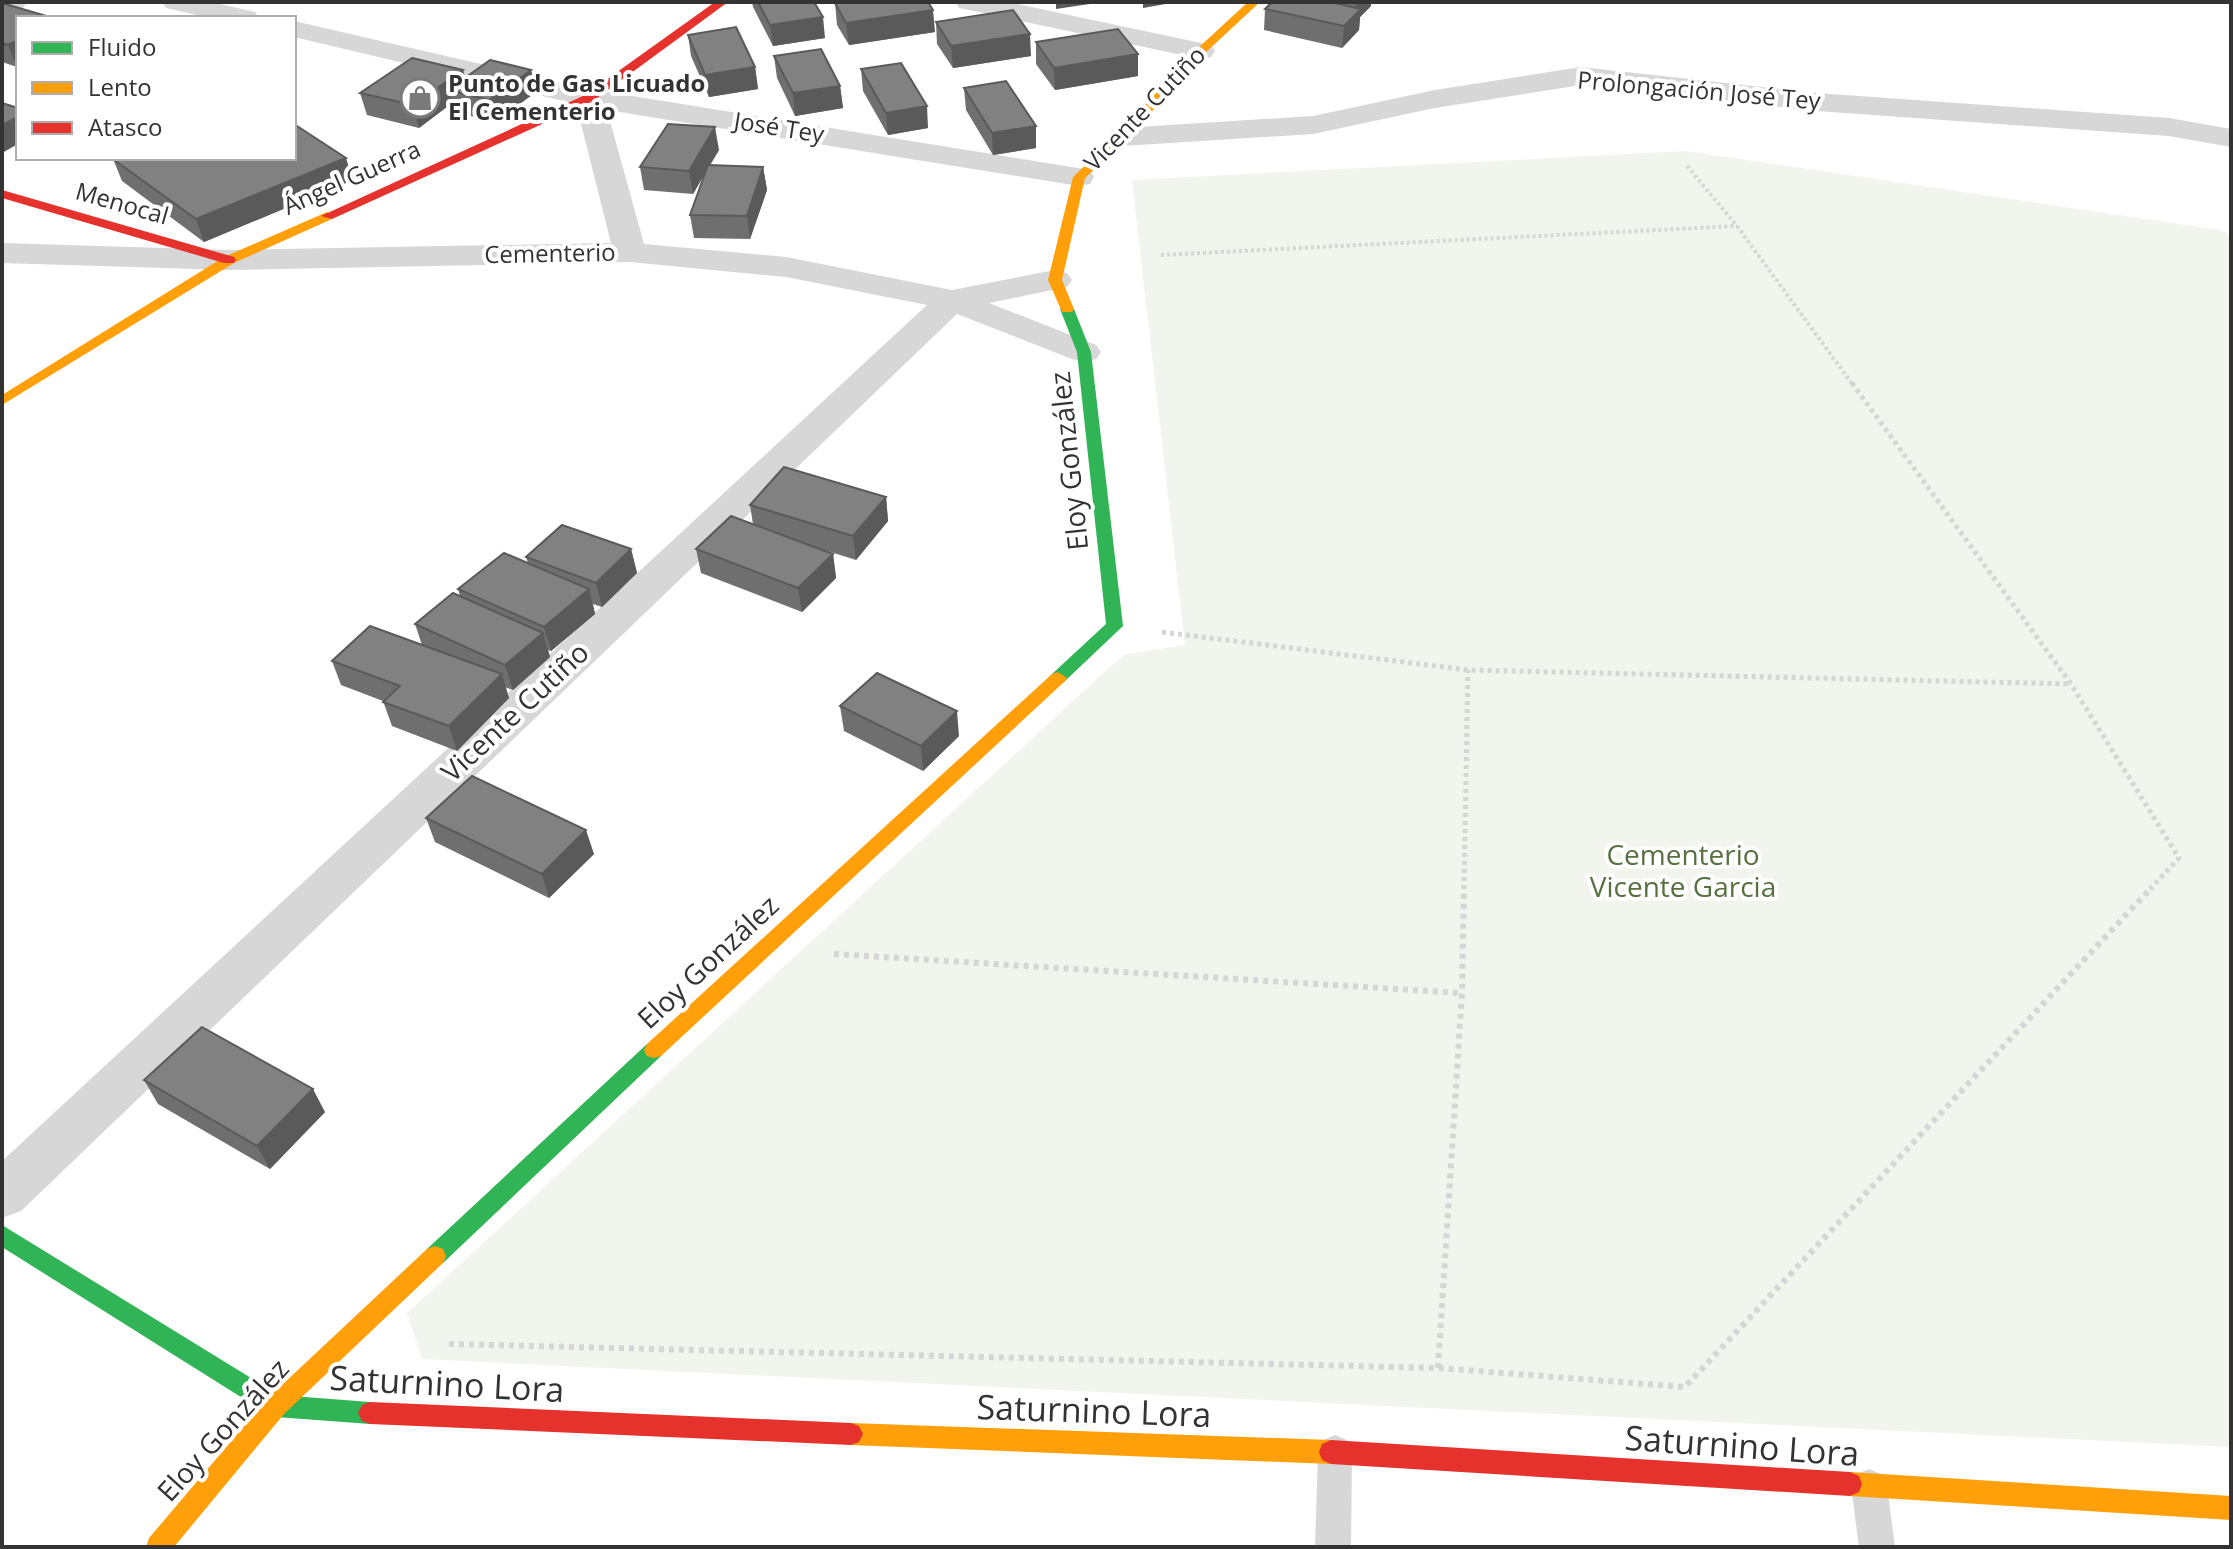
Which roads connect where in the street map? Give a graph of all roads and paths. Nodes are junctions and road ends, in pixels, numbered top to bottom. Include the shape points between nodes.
1 (13, 2) edge
2 (176, 2) edge
3 (722, 2) edge
4 (969, 2) edge
5 (1254, 2) edge
6 (2, 7) edge
7 (236, 16) edge
8 (296, 29) edge
9 (1201, 51) junction
10 (589, 98) junction
11 (1122, 137) junction
12 (2231, 138) edge
13 (1687, 166) dead end
14 (1079, 177) junction
15 (2, 194) edge
16 (1737, 226) junction
17 (630, 252) junction
18 (2, 253) edge
19 (1161, 255) dead end
20 (229, 260) junction
21 (1055, 280) junction
22 (952, 300) junction
23 (1084, 352) junction
24 (2, 401) edge
25 (1115, 626) junction
26 (1468, 670) junction
27 (2071, 684) junction
28 (761, 949) junction
29 (1462, 993) junction
30 (2, 1195) edge
31 (2, 1235) edge
32 (449, 1344) dead end
33 (1438, 1368) junction
34 (276, 1406) junction
35 (1335, 1452) junction
36 (1869, 1486) junction
37 (2231, 1508) edge
38 (158, 1547) edge
39 (1333, 1547) edge
40 (1877, 1547) edge

1 - 6 street
2 - 7 street
3 - 10 street, Ángel Guerra
4 - 9 street
5 - 9 street, Vicente Cutiño
8 - 10 street, José Tey
9 - 11 street, Vicente Cutiño
10 - 14 street, José Tey
10 - 17 street
10 - 20 street, Ángel Guerra
11 - 12 street, Prolongación José Tey via 1313,125 1581,76 1817,102 2169,127
11 - 14 street, Vicente Cutiño
13 - 16 path
14 - 21 street, Vicente Cutiño
15 - 20 street, Menocal
16 - 19 path
16 - 27 path
17 - 20 street, Cementerio
17 - 22 street, Cementerio via 786,267
18 - 20 street, Cementerio
20 - 24 street, Ángel Guerra
21 - 22 street
21 - 23 street
22 - 23 street, Cementerio
22 - 30 street, Vicente Cutiño
23 - 25 street, Eloy González
25 - 26 path
25 - 28 street, Eloy González
26 - 27 path
26 - 29 path
27 - 33 path via 2179,858 2169,870 1685,1387
28 - 29 path
28 - 34 street, Eloy González
29 - 33 path
31 - 34 street, Saturnino Lora
32 - 33 path
34 - 35 street, Saturnino Lora via 432,1418
34 - 38 street, Eloy González
35 - 36 street, Saturnino Lora
35 - 39 lane
36 - 37 street, Saturnino Lora
36 - 40 lane

